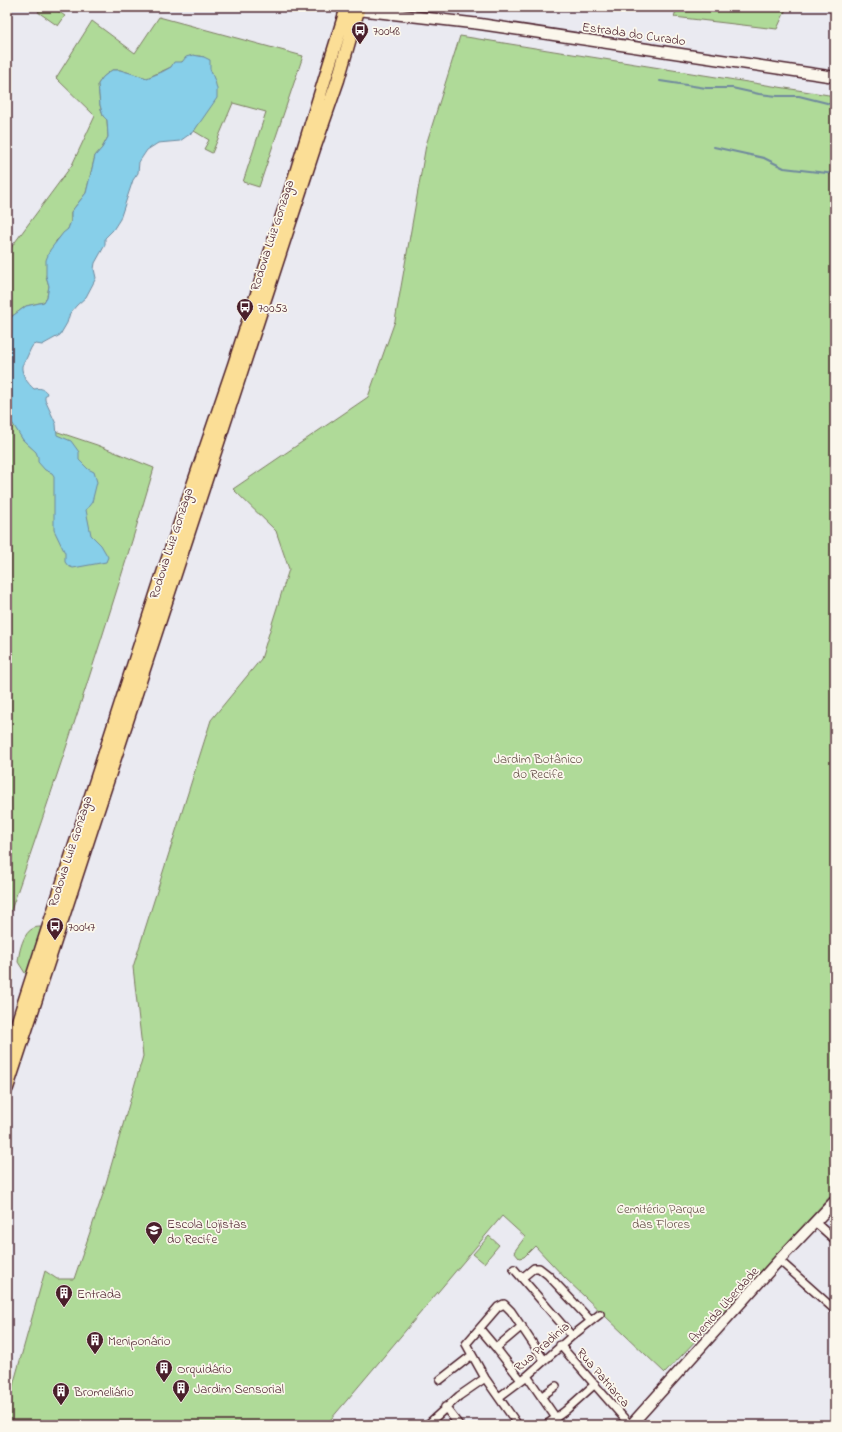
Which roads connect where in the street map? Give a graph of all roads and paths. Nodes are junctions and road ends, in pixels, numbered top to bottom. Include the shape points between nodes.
1 (355, 8) edge
2 (835, 77) edge
3 (7, 1055) edge
4 (7, 1088) edge
5 (835, 1201) edge
6 (815, 1222) junction
7 (835, 1240) edge
8 (779, 1260) junction
9 (514, 1269) dead end
10 (522, 1278) junction
11 (832, 1303) edge
12 (835, 1310) edge
13 (600, 1314) dead end
14 (591, 1321) junction
15 (522, 1326) junction
16 (480, 1329) junction
17 (572, 1336) junction
18 (560, 1346) junction
19 (496, 1348) junction
20 (472, 1355) junction
21 (544, 1360) junction
22 (485, 1378) junction
23 (524, 1378) junction
24 (440, 1380) dead end
25 (595, 1384) junction
26 (556, 1386) dead end
27 (542, 1396) junction
28 (499, 1397) junction
29 (445, 1407) junction
30 (556, 1418) junction
31 (427, 1425) edge
32 (459, 1425) edge
33 (518, 1425) edge
34 (546, 1425) edge
35 (630, 1425) edge

1 - 2 main road, Estrada do Curado via 488,25
1 - 3 highway, Rodovia Luiz Gonzaga via 294,179 164,570
1 - 4 highway, Rodovia Luiz Gonzaga via 338,80
5 - 6 main road, Avenida Liberdade
6 - 7 street
6 - 8 main road, Avenida Liberdade
8 - 11 street
8 - 35 main road, Avenida Liberdade
9 - 10 street
10 - 14 street via 534,1268 539,1268
10 - 17 street
11 - 12 street
13 - 14 street, Rua Pradinia
14 - 17 street, Rua Pradinia
15 - 16 street via 504,1304 500,1305
15 - 19 street
15 - 21 street
16 - 19 street
16 - 20 street via 466,1344
17 - 18 street, Rua Pradinia
18 - 21 street, Rua Pradinia
18 - 25 street, Rua Patriarca
19 - 23 street
20 - 22 street
20 - 24 street
21 - 23 street, Rua Pradinia
22 - 28 street
22 - 29 street
23 - 27 street
23 - 28 street, Rua Pradinia
25 - 30 street
25 - 35 street, Rua Patriarca
26 - 27 street
27 - 30 street
28 - 33 street
29 - 31 street
29 - 32 street
30 - 34 street

